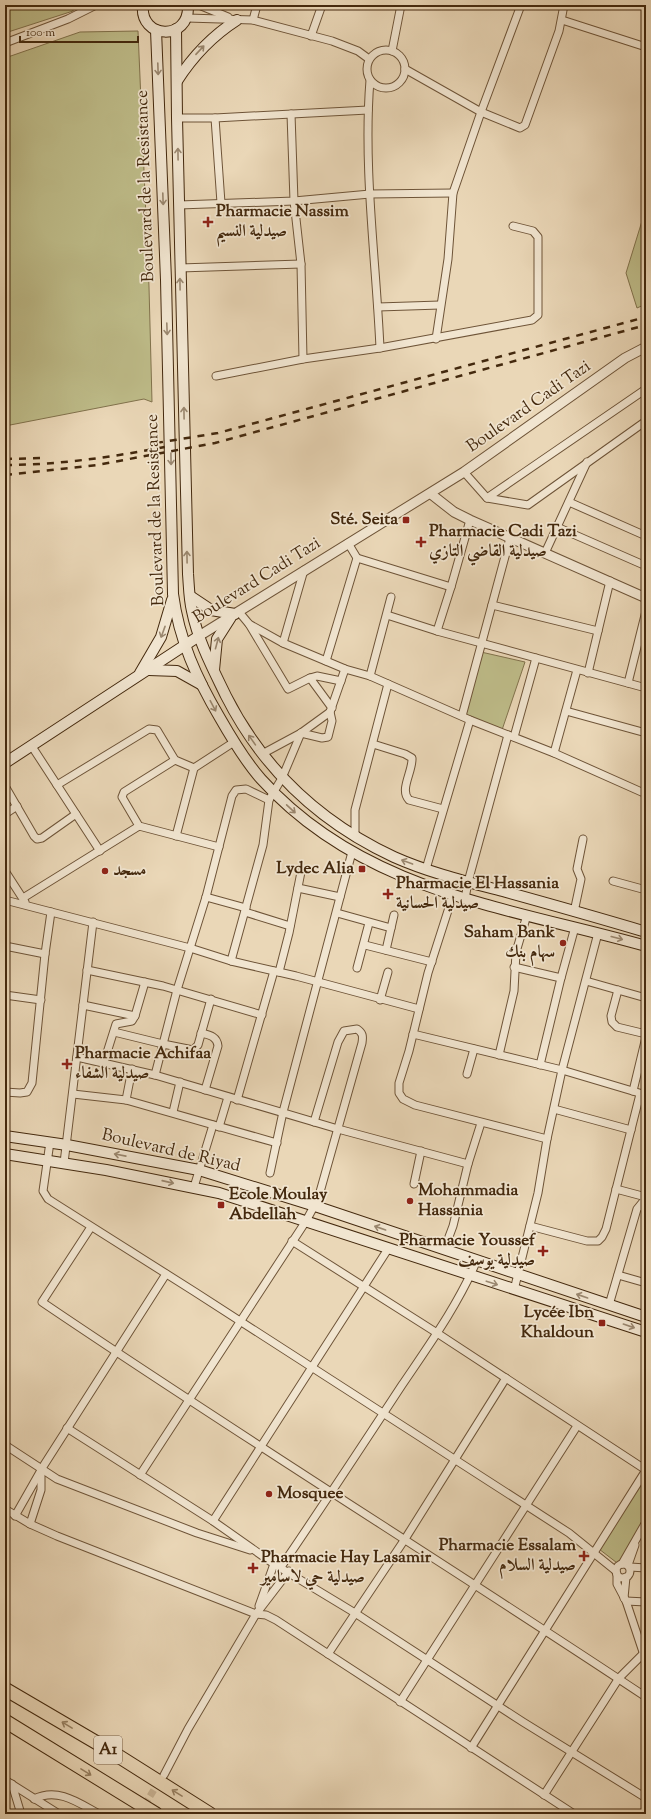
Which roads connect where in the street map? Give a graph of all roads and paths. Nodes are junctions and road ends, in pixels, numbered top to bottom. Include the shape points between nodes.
1 (96, 5) edge
2 (143, 5) edge
3 (188, 5) edge
4 (199, 5) edge
5 (257, 5) edge
6 (322, 5) edge
7 (401, 5) edge
8 (521, 5) edge
9 (564, 5) edge
10 (187, 18) junction
11 (236, 20) junction
12 (253, 20) junction
13 (562, 20) junction
14 (176, 29) junction
15 (156, 30) junction
16 (311, 36) junction
17 (5, 43) edge
18 (646, 47) edge
19 (392, 51) junction
20 (369, 59) junction
21 (405, 69) junction
22 (370, 80) junction
23 (177, 81) junction
24 (368, 110) junction
25 (481, 112) junction
26 (291, 114) junction
27 (177, 118) junction
28 (215, 118) junction
29 (453, 192) junction
30 (370, 194) junction
31 (294, 201) junction
32 (220, 203) junction
33 (179, 205) junction
34 (513, 226) dead end
35 (301, 264) junction
36 (180, 268) junction
37 (440, 305) junction
38 (378, 308) junction
39 (436, 338) junction
40 (646, 347) edge
41 (380, 348) junction
42 (303, 359) junction
43 (216, 376) dead end
44 (646, 389) edge
45 (646, 421) edge
46 (587, 462) junction
47 (464, 472) junction
48 (431, 494) junction
49 (487, 498) junction
50 (569, 502) junction
51 (470, 520) junction
52 (557, 527) junction
53 (646, 536) edge
54 (510, 538) junction
55 (348, 543) junction
56 (545, 553) junction
57 (357, 558) junction
58 (646, 566) edge
59 (304, 570) junction
60 (610, 581) junction
61 (451, 586) junction
62 (173, 594) junction
63 (190, 596) junction
64 (391, 597) dead end
65 (646, 598) edge
66 (492, 605) junction
67 (646, 611) edge
68 (235, 614) junction
69 (387, 615) junction
70 (249, 624) junction
71 (437, 631) junction
72 (598, 631) junction
73 (199, 636) junction
74 (283, 643) junction
75 (482, 643) junction
76 (185, 646) junction
77 (536, 658) junction
78 (326, 661) junction
79 (345, 669) junction
80 (149, 670) junction
81 (577, 670) junction
82 (214, 672) junction
83 (588, 673) junction
84 (138, 676) junction
85 (370, 676) junction
86 (310, 678) junction
87 (341, 681) junction
88 (628, 683) junction
89 (202, 684) junction
90 (388, 684) junction
91 (646, 688) edge
92 (331, 710) junction
93 (566, 710) junction
94 (462, 716) junction
95 (470, 720) junction
96 (301, 733) junction
97 (646, 733) edge
98 (511, 736) junction
99 (234, 742) junction
100 (373, 744) junction
101 (31, 745) junction
102 (554, 753) junction
103 (262, 754) junction
104 (175, 760) junction
105 (5, 763) edge
106 (194, 768) junction
107 (282, 778) junction
108 (57, 785) junction
109 (5, 786) edge
110 (646, 794) edge
111 (271, 796) junction
112 (17, 806) junction
113 (443, 809) junction
114 (5, 814) edge
115 (76, 814) junction
116 (139, 826) junction
117 (176, 836) junction
118 (354, 836) junction
119 (583, 839) dead end
120 (219, 847) junction
121 (100, 851) junction
122 (352, 852) junction
123 (426, 869) junction
124 (5, 871) edge
125 (301, 872) dead end
126 (614, 881) dead end
127 (468, 882) junction
128 (298, 888) junction
129 (646, 890) edge
130 (453, 895) junction
131 (206, 897) junction
132 (340, 897) junction
133 (23, 898) junction
134 (465, 899) junction
135 (5, 900) edge
136 (27, 905) junction
137 (246, 910) junction
138 (51, 912) junction
139 (574, 912) junction
140 (336, 913) junction
141 (394, 914) dead end
142 (527, 915) junction
143 (93, 922) junction
144 (369, 923) junction
145 (290, 926) junction
146 (575, 927) junction
147 (391, 928) junction
148 (646, 932) edge
149 (598, 933) junction
150 (365, 945) junction
151 (5, 946) edge
152 (646, 946) edge
153 (190, 948) junction
154 (386, 950) junction
155 (45, 954) junction
156 (231, 961) junction
157 (432, 962) junction
158 (514, 967) junction
159 (357, 968) dead end
160 (87, 970) junction
161 (277, 971) junction
162 (388, 972) dead end
163 (561, 978) junction
164 (317, 981) junction
165 (586, 981) junction
166 (145, 982) junction
167 (177, 990) junction
168 (618, 990) junction
169 (5, 995) edge
170 (646, 998) edge
171 (211, 999) junction
172 (41, 1000) junction
173 (380, 1000) junction
174 (83, 1005) junction
175 (418, 1009) junction
176 (262, 1015) junction
177 (135, 1016) junction
178 (114, 1032) junction
179 (201, 1033) junction
180 (413, 1034) junction
181 (646, 1035) edge
182 (162, 1044) junction
183 (474, 1049) junction
184 (499, 1055) junction
185 (77, 1057) junction
186 (104, 1062) junction
187 (540, 1065) junction
188 (132, 1069) junction
189 (562, 1070) junction
190 (467, 1074) dead end
191 (155, 1075) junction
192 (180, 1082) junction
193 (205, 1090) junction
194 (5, 1092) edge
195 (73, 1094) junction
196 (640, 1094) edge
197 (228, 1097) junction
198 (126, 1100) junction
199 (237, 1100) junction
200 (554, 1109) junction
201 (173, 1112) junction
202 (283, 1112) junction
203 (314, 1122) junction
204 (481, 1123) junction
205 (216, 1126) junction
206 (338, 1130) junction
207 (631, 1130) junction
208 (5, 1136) edge
209 (547, 1139) junction
210 (50, 1142) junction
211 (277, 1143) junction
212 (67, 1145) junction
213 (421, 1151) junction
214 (5, 1154) edge
215 (47, 1160) junction
216 (64, 1163) junction
217 (468, 1164) junction
218 (199, 1170) junction
219 (270, 1173) dead end
220 (414, 1184) dead end
221 (194, 1188) junction
222 (616, 1189) junction
223 (646, 1198) edge
224 (315, 1206) junction
225 (306, 1221) junction
226 (530, 1226) junction
227 (91, 1227) junction
228 (292, 1241) junction
229 (388, 1249) junction
230 (444, 1250) junction
231 (477, 1260) junction
232 (166, 1274) junction
233 (517, 1274) junction
234 (618, 1275) junction
235 (470, 1276) junction
236 (646, 1283) edge
237 (365, 1286) junction
238 (514, 1290) junction
239 (609, 1305) junction
240 (646, 1317) edge
241 (240, 1322) junction
242 (646, 1332) edge
243 (436, 1333) junction
244 (116, 1352) junction
245 (311, 1368) junction
246 (506, 1378) junction
247 (189, 1400) junction
248 (383, 1414) junction
249 (577, 1426) junction
250 (67, 1428) junction
251 (5, 1446) edge
252 (261, 1446) junction
253 (454, 1460) junction
254 (41, 1470) junction
255 (140, 1474) junction
256 (332, 1492) junction
257 (526, 1506) junction
258 (5, 1509) edge
259 (15, 1516) junction
260 (213, 1522) junction
261 (646, 1522) edge
262 (30, 1524) junction
263 (404, 1539) junction
264 (258, 1553) junction
265 (595, 1553) junction
266 (278, 1565) junction
267 (622, 1568) junction
268 (646, 1568) edge
269 (288, 1571) junction
270 (626, 1577) junction
271 (475, 1584) junction
272 (625, 1600) junction
273 (646, 1602) edge
274 (355, 1613) junction
275 (256, 1614) junction
276 (545, 1630) junction
277 (644, 1653) junction
278 (328, 1654) junction
279 (428, 1660) junction
280 (646, 1660) edge
281 (619, 1678) junction
282 (5, 1688) edge
283 (646, 1696) edge
284 (400, 1702) junction
285 (498, 1706) junction
286 (5, 1721) edge
287 (471, 1748) junction
288 (571, 1752) junction
289 (164, 1774) tunnel mouth
290 (8, 1782) edge
291 (544, 1795) junction
292 (646, 1798) edge
293 (34, 1799) junction
294 (21, 1814) edge
295 (59, 1814) edge
296 (100, 1814) edge
297 (156, 1814) edge
298 (210, 1814) edge
299 (574, 1814) edge

1 - 17 street via 68,19
2 - 15 main road via 146,22
3 - 10 main road
4 - 11 street
5 - 12 street
6 - 16 street
7 - 19 street
8 - 25 street
9 - 13 street
10 - 11 street
10 - 14 main road
11 - 12 street
23 -> 11 main road via 190,61 206,44
12 - 16 street
13 - 18 street
13 - 25 street via 525,125 520,128
14 - 15 main road via 163,32
14 - 23 main road, Boulevard de la Resistance
15 -> 62 main road, Boulevard de la Resistance via 166,280
16 - 20 street via 349,47
19 - 20 street via 379,51
19 - 21 street via 400,56
20 - 22 street via 367,74
21 - 22 street via 400,81 390,88 375,85
21 - 25 street
22 - 24 street
23 - 27 main road, Boulevard de la Resistance
24 - 26 street
24 - 30 street
25 - 29 street
26 - 28 street
26 - 31 street
27 - 28 street
33 -> 27 main road, Boulevard de la Resistance
28 - 32 street
29 - 30 street
29 - 37 street via 448,259
30 - 31 street
30 - 38 street
31 - 32 street
31 - 35 street
32 - 33 street
33 - 36 main road, Boulevard de la Resistance
34 - 39 street via 533,231 538,237 538,315 532,320
35 - 36 street
35 - 42 street
63 -> 36 main road, Boulevard de la Resistance
37 - 38 street
37 - 39 street
38 - 41 street
39 - 41 street
40 - 47 street, Boulevard Cadi Tazi via 625,358
41 - 42 street
42 - 43 street
44 - 49 street
45 - 46 street
46 - 49 street via 528,505
46 - 50 street
47 - 48 street, Boulevard Cadi Tazi
47 - 49 street
48 - 51 street via 454,512
48 - 55 street, Boulevard Cadi Tazi
50 - 52 street
50 - 53 street
51 - 54 street
51 - 61 street
52 - 56 street
52 - 58 street
54 - 56 street
54 - 66 street
55 - 57 street
55 - 59 street, Boulevard Cadi Tazi
56 - 60 street
57 - 61 street
57 - 78 street
59 - 68 street, Boulevard Cadi Tazi
59 - 74 street
60 - 65 street
60 - 72 street
61 - 71 street
62 - 76 main road, Boulevard de la Resistance via 179,629
62 -> 84 main road via 161,636
63 - 68 main road via 211,610
63 - 73 main road, Boulevard de la Resistance
64 - 69 street
66 - 72 street
66 - 75 street
67 - 88 street
68 - 70 street
68 - 73 street, Boulevard Cadi Tazi
82 -> 68 main road via 217,639
69 - 71 street
69 - 85 street
70 - 74 street
70 - 86 street via 288,689
71 - 75 street
72 - 83 street
73 - 76 main road, Boulevard Cadi Tazi
73 - 82 main road, Boulevard de la Resistance
74 - 78 street
75 - 77 street
75 - 94 street
76 - 80 main road, Boulevard Cadi Tazi
76 - 89 main road, Boulevard de la Resistance
77 - 81 street
77 - 98 street
78 - 79 street
79 - 85 street
79 - 87 street
80 - 84 main road, Boulevard Cadi Tazi
80 - 89 main road via 177,671
81 - 83 street
81 - 93 street
103 -> 82 main road, Boulevard de la Resistance via 245,730
83 - 88 street
84 - 101 main road, Boulevard Cadi Tazi
85 - 90 street
86 - 87 street via 317,676
86 - 92 street
87 - 92 street
88 - 91 street
89 -> 99 main road, Boulevard de la Resistance
90 - 94 street
90 - 100 street
92 - 96 street
92 - 96 street via 332,721 328,737
93 - 97 street
93 - 102 street
94 - 95 street
95 - 98 street
95 - 113 street
96 - 103 street
96 - 107 street
98 - 102 street
98 - 127 street
99 - 106 street
99 - 111 main road, Boulevard de la Resistance
100 - 113 street via 412,758 405,792 409,800
100 - 118 street via 355,810
101 - 105 main road, Boulevard Cadi Tazi
101 - 108 street
102 - 110 street
103 - 107 main road, Boulevard de la Resistance
104 - 106 street
104 - 108 street via 157,730 150,728
104 - 116 street via 122,794
106 - 117 street
107 - 111 street
107 - 118 main road, Boulevard de la Resistance via 323,815
108 - 115 street
109 - 112 street
111 - 120 street via 246,789 236,790 229,806
111 -> 122 main road, Boulevard de la Resistance via 321,833
111 - 137 street via 263,845
112 - 114 street
112 - 115 street via 37,839
113 - 123 street
115 - 121 street
116 - 117 street
116 - 121 street
117 - 120 street
123 -> 118 main road, Boulevard de la Resistance via 395,857
119 - 139 street via 577,869 580,879
120 - 131 street
121 - 133 street
122 - 130 main road, Boulevard de la Resistance via 405,879
122 - 132 street
123 - 127 main road, Boulevard de la Resistance
124 - 133 street
125 - 128 street
126 - 129 street
127 - 134 street
127 - 139 main road, Boulevard de la Resistance
128 - 132 street
128 - 145 street
130 - 134 main road, Boulevard de la Resistance
130 - 157 street
131 - 137 street
131 - 153 street
132 - 140 street
133 - 136 street
134 - 142 main road, Boulevard de la Resistance
135 - 136 street
136 - 138 street
137 - 145 street
137 - 156 street
138 - 143 street
138 - 155 street
139 - 148 main road, Boulevard de la Resistance
140 - 144 street
140 - 164 street
141 - 147 street
142 - 146 main road, Boulevard de la Resistance
142 - 158 street
143 - 153 street
143 - 160 street
144 - 147 street
144 - 150 street
145 - 161 street
146 - 149 main road, Boulevard de la Resistance
146 - 163 street
147 - 154 street
149 -> 152 main road, Boulevard de la Resistance
149 - 165 street
150 - 154 street
150 - 159 street
151 - 155 street
153 - 156 street
153 - 167 street
154 - 157 street
155 - 172 street
156 - 161 street
157 - 175 street
158 - 163 street
158 - 184 street via 514,991
160 - 166 street
160 - 174 street
161 - 164 street
161 - 176 street
162 - 173 street
163 - 187 street
164 - 173 street
164 - 202 street
165 - 168 street
165 - 189 street
166 - 167 street
166 - 177 street
167 - 171 street
167 - 182 street
168 - 170 street
168 - 181 street via 611,1016 612,1022 617,1027
169 - 172 street
171 - 176 street
171 - 179 street
172 - 194 street via 32,1083 27,1092
173 - 175 street
174 - 177 street
174 - 185 street
175 - 180 street
176 - 199 street
177 - 178 street via 130,1021 118,1023
178 - 182 street
178 - 186 street
179 - 182 street via 196,1048 190,1050
179 - 193 street via 214,1037 218,1042
180 - 183 street
180 - 204 street via 399,1083 399,1093 403,1099 415,1106
181 - 196 street
182 - 191 street
183 - 184 street
183 - 190 street
184 - 187 street
185 - 186 street
185 - 195 street
186 - 188 street
187 - 189 street
188 - 191 street
188 - 198 street
189 - 196 street
189 - 200 street
191 - 192 street
192 - 193 street
192 - 201 street
193 - 197 street
195 - 198 street
195 - 212 street
196 - 207 street
197 - 199 street
197 - 205 street
198 - 201 street
199 - 202 street
200 - 207 street
200 - 209 street
201 - 205 street
202 - 203 street
202 - 211 street
203 - 206 street
203 - 206 street via 338,1042 344,1032 357,1029 363,1036
204 - 209 street
204 - 217 street
205 - 211 street
205 - 218 street
206 - 213 street
206 - 224 street
207 - 222 street
208 - 210 main road, Boulevard de Riyad
209 - 226 street
210 - 212 main road, Boulevard de Riyad
210 - 215 street
211 - 219 street
212 - 216 street
218 -> 212 main road, Boulevard de Riyad
213 - 217 street
213 - 220 street
214 - 215 main road, Boulevard de Riyad
215 - 216 main road, Boulevard de Riyad
215 - 227 street via 44,1195 52,1203
216 -> 221 main road, Boulevard de Riyad
217 - 230 street via 453,1226
218 - 221 street
218 - 224 main road, Boulevard de Riyad
221 - 225 main road, Boulevard de Riyad via 219,1193
222 - 223 street
222 - 226 street via 606,1229 598,1241 587,1241
223 - 234 street via 637,1209
224 - 225 street
230 -> 224 main road, Boulevard de Riyad
225 - 228 street
225 - 229 main road, Boulevard de Riyad
226 - 233 street
227 - 232 street
227 - 244 street via 42,1302
228 - 237 street
228 - 241 street
229 - 235 main road, Boulevard de Riyad
229 - 237 street
230 - 231 main road, Boulevard de Riyad
231 - 233 main road, Boulevard de Riyad
231 - 235 street
232 - 241 street
232 - 244 street
233 - 238 street
239 -> 233 main road, Boulevard de Riyad
234 - 236 street
234 - 239 street
235 -> 238 main road, Boulevard de Riyad
235 - 243 street
237 - 243 street
237 - 245 street
238 -> 242 main road, Boulevard de Riyad
239 - 240 main road, Boulevard de Riyad
241 - 245 street
241 - 247 street
243 - 246 street
243 - 248 street
244 - 247 street
244 - 250 street
245 - 248 street
245 - 252 street
246 - 249 street
246 - 253 street
247 - 252 street
247 - 255 street
248 - 253 street
248 - 256 street
249 - 257 street
249 - 265 street via 646,1470
250 - 254 street
250 - 255 street
251 - 254 street
252 - 256 street
252 - 260 street
253 - 257 street
253 - 263 street
254 - 259 street
254 - 262 street via 41,1490
254 - 264 street via 120,1504
255 - 260 street
256 - 263 street
256 - 266 street
257 - 265 street
257 - 271 street
258 - 259 street
259 - 262 street
260 - 264 street
261 - 267 street
262 - 275 street
263 - 271 street
263 - 274 street
264 - 266 street
265 - 267 street
265 - 276 street
266 - 269 street
266 - 275 street
267 - 268 street
267 - 270 street via 622,1578
267 - 270 street via 630,1574
267 - 272 street via 617,1584
269 - 274 street
269 - 275 street
270 - 272 street
271 - 276 street
271 - 279 street
272 - 273 street
272 - 277 street
274 - 278 street
274 - 279 street
275 - 278 street via 276,1620
275 - 289 street
276 - 281 street
276 - 285 street
277 - 280 street
277 - 281 street
278 - 284 street
279 - 284 street
279 - 285 street
281 - 283 street
281 - 288 street
298 -> 282 highway, A1
284 - 287 street
285 - 287 street
285 - 288 street
286 -> 297 highway, A1
287 - 291 street
288 - 291 street
288 - 292 street
290 - 293 street
290 - 294 street
291 - 299 street
293 - 295 street
293 - 296 street via 48,1794 66,1796

